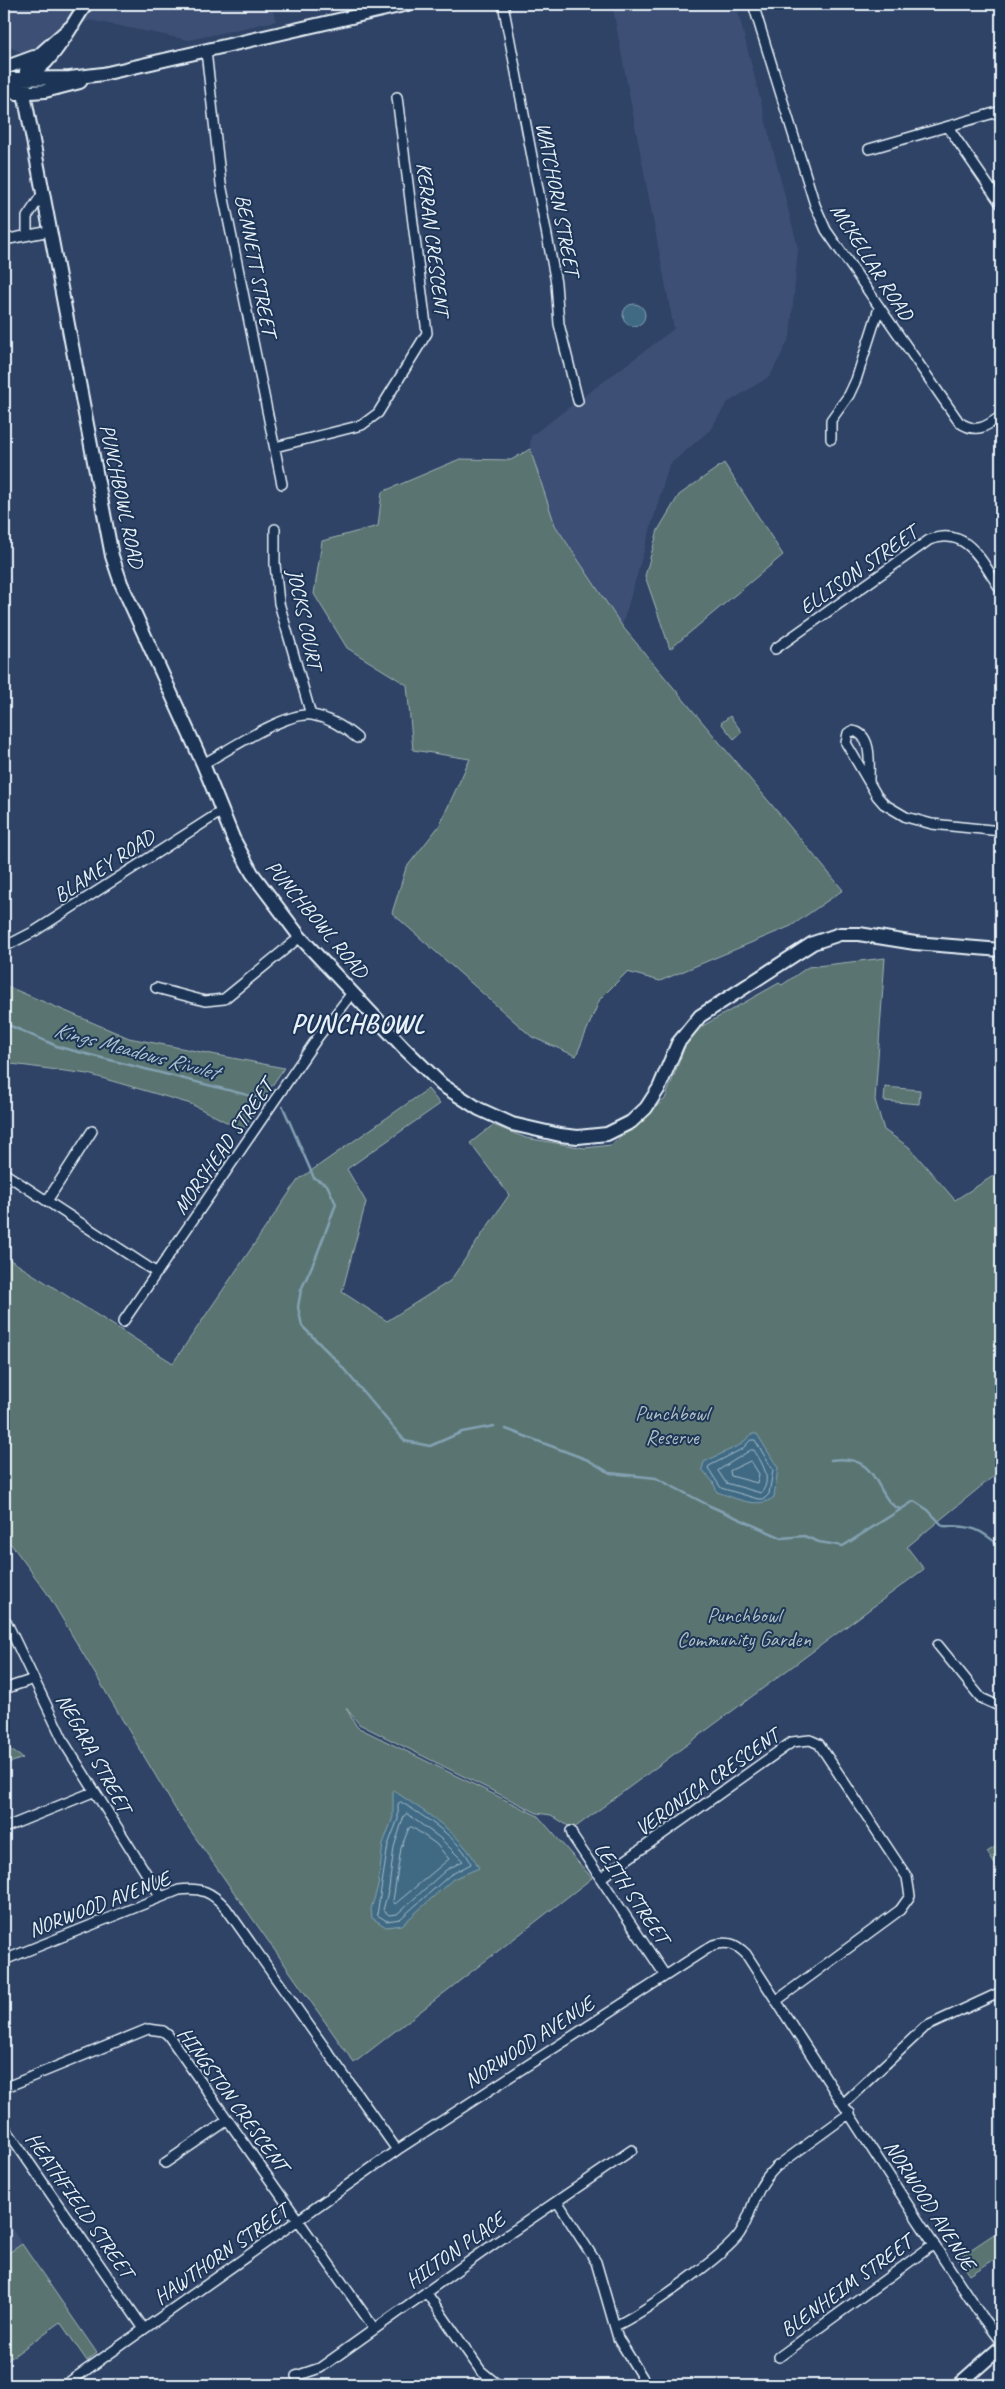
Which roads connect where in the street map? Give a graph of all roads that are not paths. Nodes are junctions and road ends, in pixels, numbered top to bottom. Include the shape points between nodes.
1 (86, 4) edge
2 (408, 4) edge
3 (503, 4) edge
4 (753, 4) edge
5 (73, 25) junction
6 (64, 40) junction
7 (206, 51) junction
8 (37, 55) junction
9 (4, 68) edge
10 (103, 74) junction
11 (70, 78) junction
12 (4, 79) edge
13 (25, 79) junction
14 (4, 88) edge
15 (24, 93) junction
16 (4, 94) edge
17 (397, 97) dead end
18 (1001, 111) edge
19 (948, 127) junction
20 (869, 149) dead end
21 (43, 193) junction
22 (1001, 204) edge
23 (50, 231) junction
24 (27, 235) junction
25 (4, 240) edge
26 (879, 308) junction
27 (578, 401) dead end
28 (1001, 416) edge
29 (831, 438) dead end
30 (275, 447) junction
31 (282, 484) dead end
32 (275, 529) dead end
33 (1001, 590) edge
34 (775, 650) dead end
35 (311, 715) junction
36 (357, 738) dead end
37 (203, 764) junction
38 (869, 780) junction
39 (222, 811) junction
40 (1001, 832) edge
41 (300, 937) junction
42 (4, 947) edge
43 (1001, 950) edge
44 (156, 988) dead end
45 (352, 993) junction
46 (92, 1131) dead end
47 (4, 1173) edge
48 (47, 1201) junction
49 (157, 1273) junction
50 (124, 1322) dead end
51 (6, 1621) dead end
52 (938, 1644) dead end
53 (34, 1679) junction
54 (4, 1689) edge
55 (1001, 1707) edge
56 (93, 1792) junction
57 (4, 1828) edge
58 (571, 1831) dead end
59 (602, 1877) junction
60 (161, 1897) junction
61 (4, 1960) edge
62 (665, 1975) junction
63 (1001, 1992) edge
64 (776, 2001) junction
65 (4, 2088) edge
66 (844, 2103) junction
67 (850, 2113) junction
68 (228, 2120) junction
69 (4, 2126) edge
70 (397, 2150) junction
71 (632, 2150) dead end
72 (165, 2163) dead end
73 (557, 2201) junction
74 (298, 2221) junction
75 (934, 2244) junction
76 (426, 2292) junction
77 (615, 2326) junction
78 (144, 2328) junction
79 (374, 2328) junction
80 (1001, 2342) edge
81 (1001, 2347) edge
82 (779, 2357) dead end
83 (296, 2376) dead end
84 (65, 2385) edge
85 (498, 2385) edge
86 (647, 2385) edge
87 (958, 2385) edge

1 - 5 street
2 - 7 street
3 - 27 street, WATCHORN STREET via 556,282 559,324
4 - 26 street, MCKELLAR ROAD via 817,211 826,230
5 - 6 street
5 - 8 street
6 - 11 street via 57,63
6 - 13 street via 44,66
7 - 10 street
7 - 30 street, BENNETT STREET via 221,184
8 - 9 street
8 - 13 street
10 - 11 street
10 - 15 street via 62,87
11 - 13 street
12 - 13 street
13 - 14 street
13 - 15 street, PUNCHBOWL ROAD
15 - 16 street
15 - 21 street, PUNCHBOWL ROAD
17 - 30 street, KERRAN CRESCENT via 427,333 378,413 368,422
18 - 19 street
19 - 20 street
19 - 22 street
21 - 23 street, PUNCHBOWL ROAD
21 - 24 street via 27,217
23 - 24 street
23 - 37 street, PUNCHBOWL ROAD via 115,568
24 - 25 street
26 - 28 street, MCKELLAR ROAD via 959,422 975,430
26 - 29 street via 849,395 826,420
30 - 31 street, BENNETT STREET
32 - 35 street, JOCKS COURT via 280,603
33 - 34 street, ELLISON STREET via 969,545 959,538 940,536 929,540
35 - 36 street via 343,727
35 - 37 street via 255,733
37 - 39 street, PUNCHBOWL ROAD
38 - 38 street via 846,743 848,733 852,731 860,734 869,748
38 - 40 street via 884,804 906,817 932,824
39 - 41 street, PUNCHBOWL ROAD via 236,846 252,873
39 - 42 street, BLAMEY ROAD via 35,931
41 - 44 street via 224,999 205,1001
41 - 45 street, PUNCHBOWL ROAD
43 - 45 street, PUNCHBOWL ROAD via 915,943 859,934 840,934 821,940 700,1016 678,1043 659,1088 646,1108 623,1127 607,1134 589,1136 542,1132 479,1110 442,1084
45 - 49 street, MORSHEAD STREET via 318,1036
46 - 48 street
47 - 48 street
48 - 49 street
49 - 50 street, MORSHEAD STREET
51 - 53 street, NEGARA STREET
52 - 55 street via 981,1698
53 - 54 street
53 - 56 street, NEGARA STREET via 65,1744
56 - 57 street
56 - 60 street, NEGARA STREET
58 - 59 street, LEITH STREET
59 - 62 street, LEITH STREET
59 - 64 street, VERONICA CRESCENT via 792,1742 810,1740 819,1744 908,1877 910,1896 900,1910
60 - 61 street, NORWOOD AVENUE
60 - 70 street, NORWOOD AVENUE via 191,1888 211,1893 219,1900
62 - 64 street, NORWOOD AVENUE via 713,1944 730,1943 746,1954
62 - 70 street, NORWOOD AVENUE
63 - 66 street via 925,2027
64 - 66 street, NORWOOD AVENUE
65 - 68 street, HINGSTON CRESCENT via 148,2029 156,2029 168,2035
66 - 67 street, NORWOOD AVENUE
67 - 75 street, NORWOOD AVENUE
67 - 77 street via 766,2177 745,2224 733,2242
68 - 72 street
68 - 74 street, HINGSTON CRESCENT
69 - 78 street, HEATHFIELD STREET
70 - 74 street, HAWTHORN STREET
71 - 73 street, HILTON PLACE
73 - 76 street, HILTON PLACE
73 - 77 street via 596,2262
74 - 78 street, HAWTHORN STREET
74 - 79 street, HINGSTON CRESCENT
75 - 80 street, NORWOOD AVENUE
75 - 82 street, BLENHEIM STREET
76 - 79 street, HILTON PLACE
76 - 85 street via 480,2371
77 - 86 street via 623,2349
78 - 84 street, HAWTHORN STREET
79 - 83 street, HILTON PLACE via 320,2368
81 - 87 street

